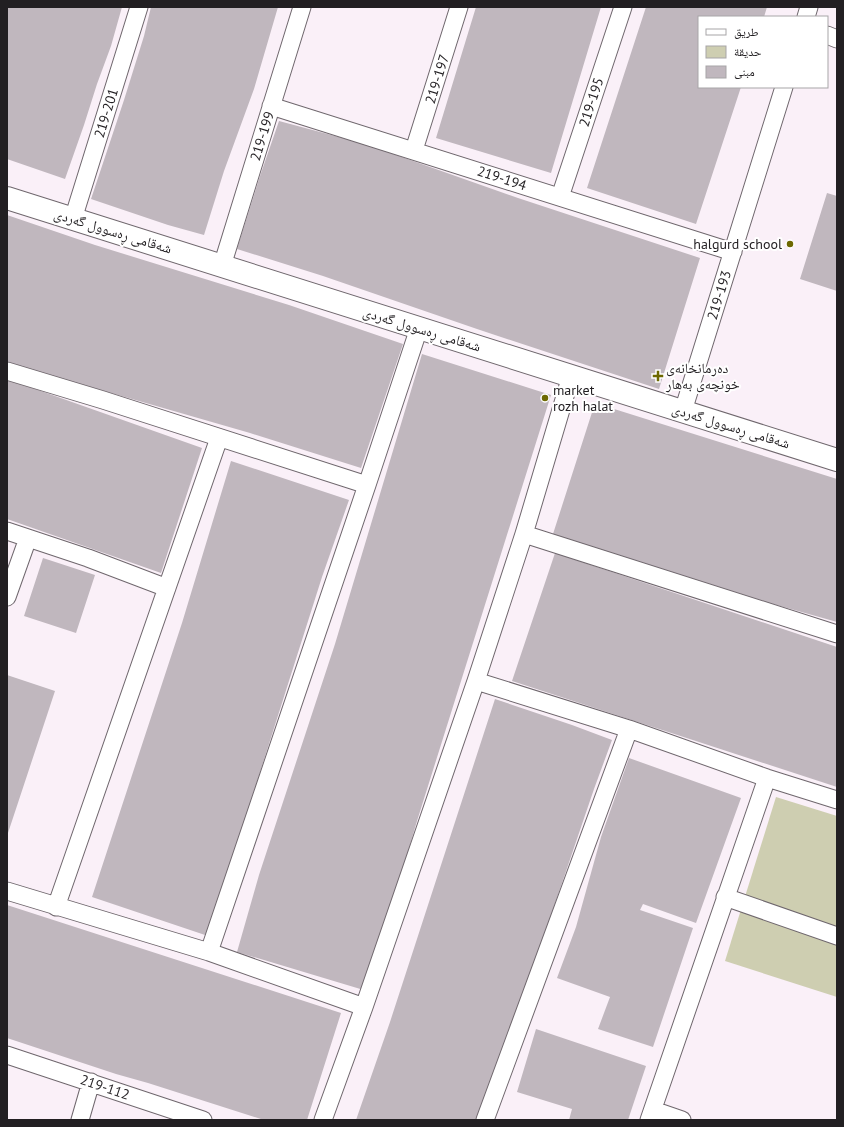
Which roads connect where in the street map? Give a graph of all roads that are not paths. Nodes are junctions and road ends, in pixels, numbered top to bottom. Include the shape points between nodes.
1 (139, 7) edge
2 (302, 7) edge
3 (459, 7) edge
4 (623, 7) edge
5 (784, 88) edge
6 (271, 106) junction
7 (414, 150) junction
8 (560, 197) junction
9 (7, 198) edge
10 (73, 219) junction
11 (733, 252) junction
12 (222, 266) junction
13 (419, 328) junction
14 (7, 371) edge
15 (570, 376) junction
16 (683, 411) junction
17 (219, 438) junction
18 (837, 460) edge
19 (367, 485) junction
20 (7, 531) edge
21 (524, 534) junction
22 (28, 538) junction
23 (167, 588) junction
24 (7, 596) edge
25 (837, 634) edge
26 (476, 682) junction
27 (629, 729) junction
28 (767, 778) junction
29 (837, 800) edge
30 (7, 891) edge
31 (726, 897) junction
32 (56, 907) junction
33 (837, 936) edge
34 (209, 952) junction
35 (364, 1007) junction
36 (7, 1054) edge
37 (91, 1082) junction
38 (651, 1115) edge
39 (80, 1120) edge
40 (203, 1120) edge
41 (323, 1120) edge
42 (485, 1120) edge
43 (682, 1120) edge

1 - 10 street, 219-201
2 - 6 street, 219-199
3 - 7 street, 219-197
4 - 8 street, 219-195
5 - 11 street, 219-193
6 - 7 street, 219-194
6 - 12 street, 219-199
7 - 8 street, 219-194
8 - 11 street, 219-194
9 - 10 street, شەقامی ڕەسوول گەردی
10 - 12 street, شەقامی ڕەسوول گەردی
11 - 16 street, 219-193
12 - 13 street, شەقامی ڕەسوول گەردی
13 - 15 street, شەقامی ڕەسوول گەردی
13 - 19 street
14 - 17 street
15 - 16 street, شەقامی ڕەسوول گەردی
15 - 21 street
16 - 18 street, شەقامی ڕەسوول گەردی
17 - 19 street
17 - 23 street
19 - 34 street
20 - 22 street
21 - 25 street
21 - 26 street
22 - 23 street
22 - 24 street
23 - 32 street
26 - 27 street
26 - 35 street
27 - 28 street
27 - 42 street
28 - 29 street
28 - 31 street
30 - 32 street
31 - 33 street
31 - 38 street
32 - 34 street
34 - 35 street
35 - 41 street
36 - 37 street, 219-112
37 - 39 street
37 - 40 street, 219-112
38 - 43 street

